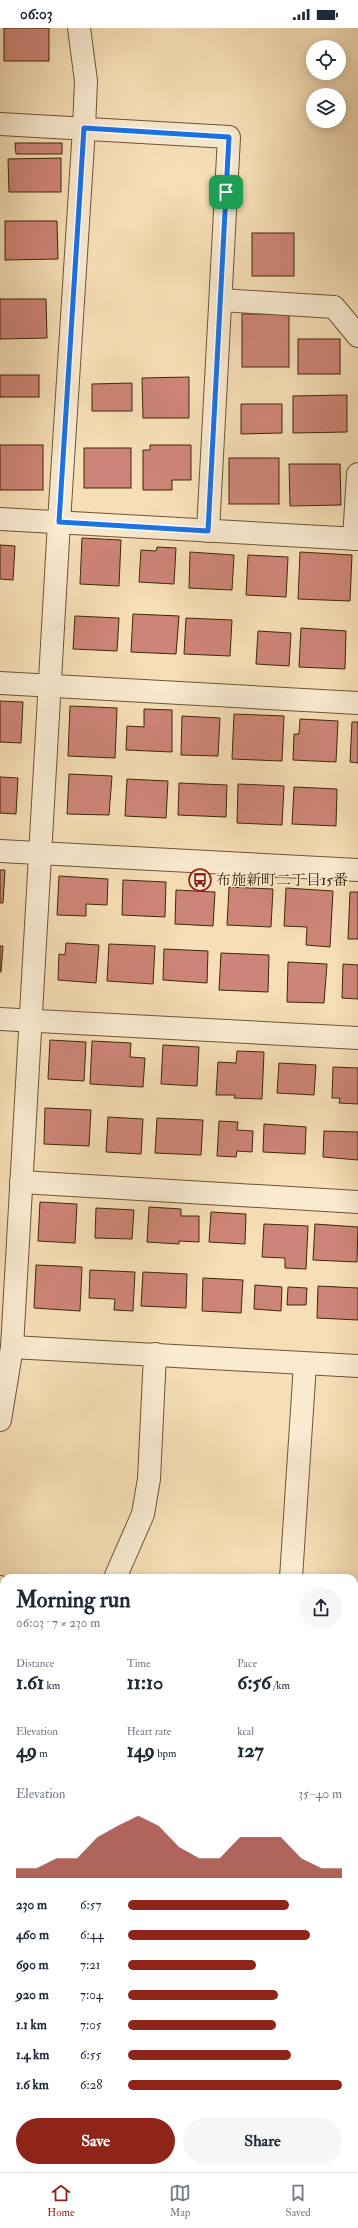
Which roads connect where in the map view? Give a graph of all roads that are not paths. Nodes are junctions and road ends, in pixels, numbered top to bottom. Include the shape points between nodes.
1 (79, 28) edge
2 (0, 124) edge
3 (84, 128) junction
4 (221, 300) junction
5 (358, 336) edge
6 (358, 474) edge
7 (0, 519) edge
8 (59, 522) junction
9 (208, 531) junction
10 (356, 539) edge
11 (0, 683) edge
12 (50, 686) junction
13 (358, 703) edge
14 (0, 851) edge
15 (41, 853) junction
16 (358, 870) edge
17 (0, 1019) edge
18 (32, 1020) junction
19 (358, 1038) edge
20 (21, 1182) junction
21 (358, 1202) edge
22 (12, 1347) junction
23 (155, 1354) junction
24 (305, 1364) junction
25 (358, 1366) edge
26 (0, 1420) edge
27 (117, 1574) edge
28 (291, 1574) edge

1 - 3 street via 86,81
2 - 3 street
3 - 4 street via 229,137
3 - 8 street
4 - 5 street via 334,307
4 - 9 street
6 - 10 street
7 - 8 street
8 - 9 street
8 - 12 street
9 - 10 street
11 - 12 street
12 - 13 street
12 - 15 street
14 - 15 street
15 - 16 street
15 - 18 street
17 - 18 street
18 - 19 street
18 - 20 street
20 - 21 street
20 - 22 street
22 - 23 street
22 - 26 street via 6,1396
23 - 24 street
23 - 27 street via 149,1478 143,1514
24 - 25 street
24 - 28 street

